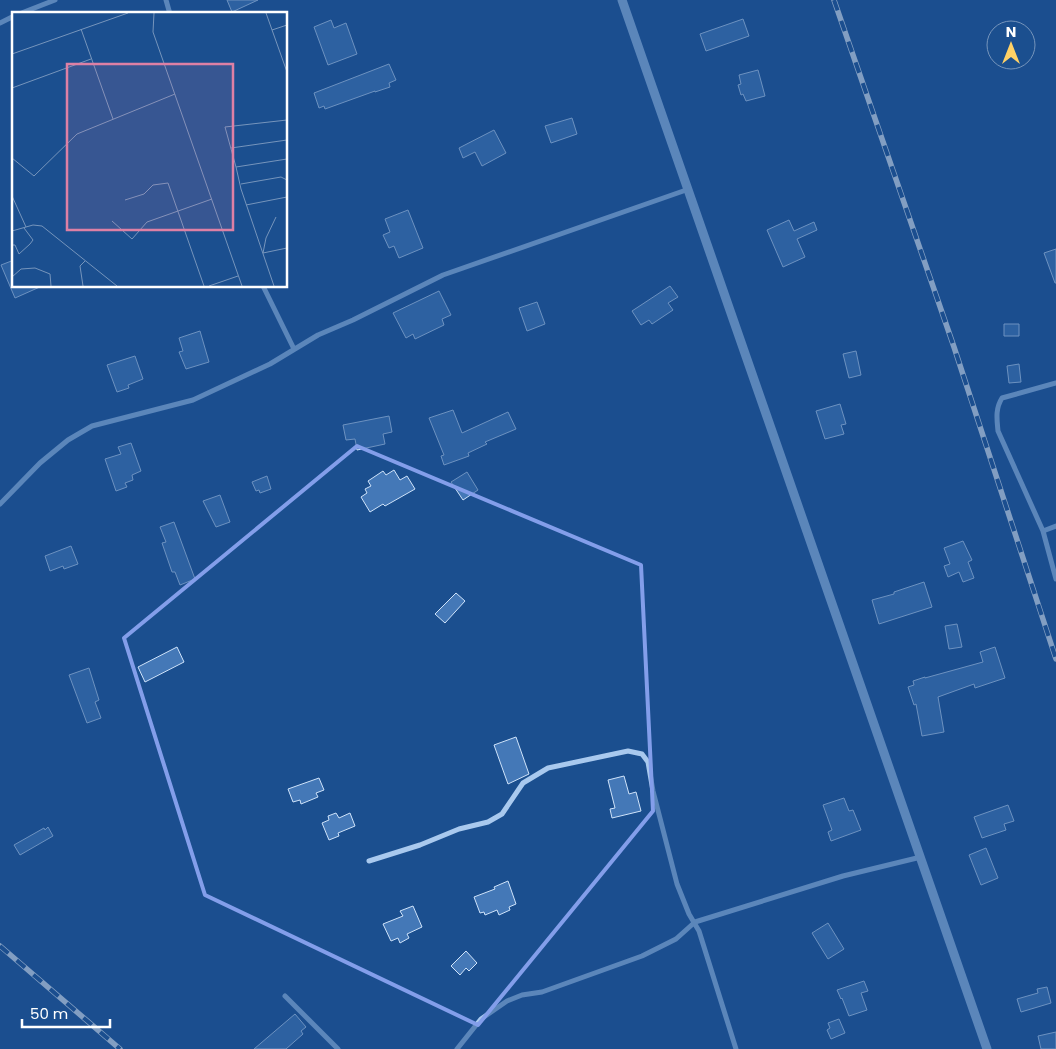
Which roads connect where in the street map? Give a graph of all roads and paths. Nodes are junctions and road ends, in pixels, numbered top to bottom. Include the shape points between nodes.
1 (55, 0) edge
2 (622, 0) edge
3 (24, 12) edge
4 (12, 17) edge
5 (0, 23) edge
6 (688, 190) junction
7 (264, 288) edge
8 (294, 349) junction
9 (1056, 383) edge
10 (0, 504) edge
11 (1056, 526) edge
12 (1043, 531) junction
13 (1056, 579) edge
14 (921, 856) junction
15 (369, 861) dead end
16 (695, 922) junction
17 (285, 996) dead end
18 (338, 1049) edge
19 (457, 1049) edge
20 (736, 1049) edge
21 (987, 1049) edge

1 - 3 street
2 - 6 street
4 - 5 street
6 - 8 street via 443,275
6 - 14 street
7 - 8 street
8 - 10 street via 270,364 193,400 92,426 68,440
9 - 12 street via 1002,398 997,414 998,432
11 - 12 street
12 - 13 street
14 - 16 street via 843,876
14 - 21 street
15 - 16 street via 488,822 502,814 523,783 548,768 628,751 642,754 648,762 677,884
16 - 19 street via 676,939 642,956 542,992 507,1001 481,1019
16 - 20 street
17 - 18 street

